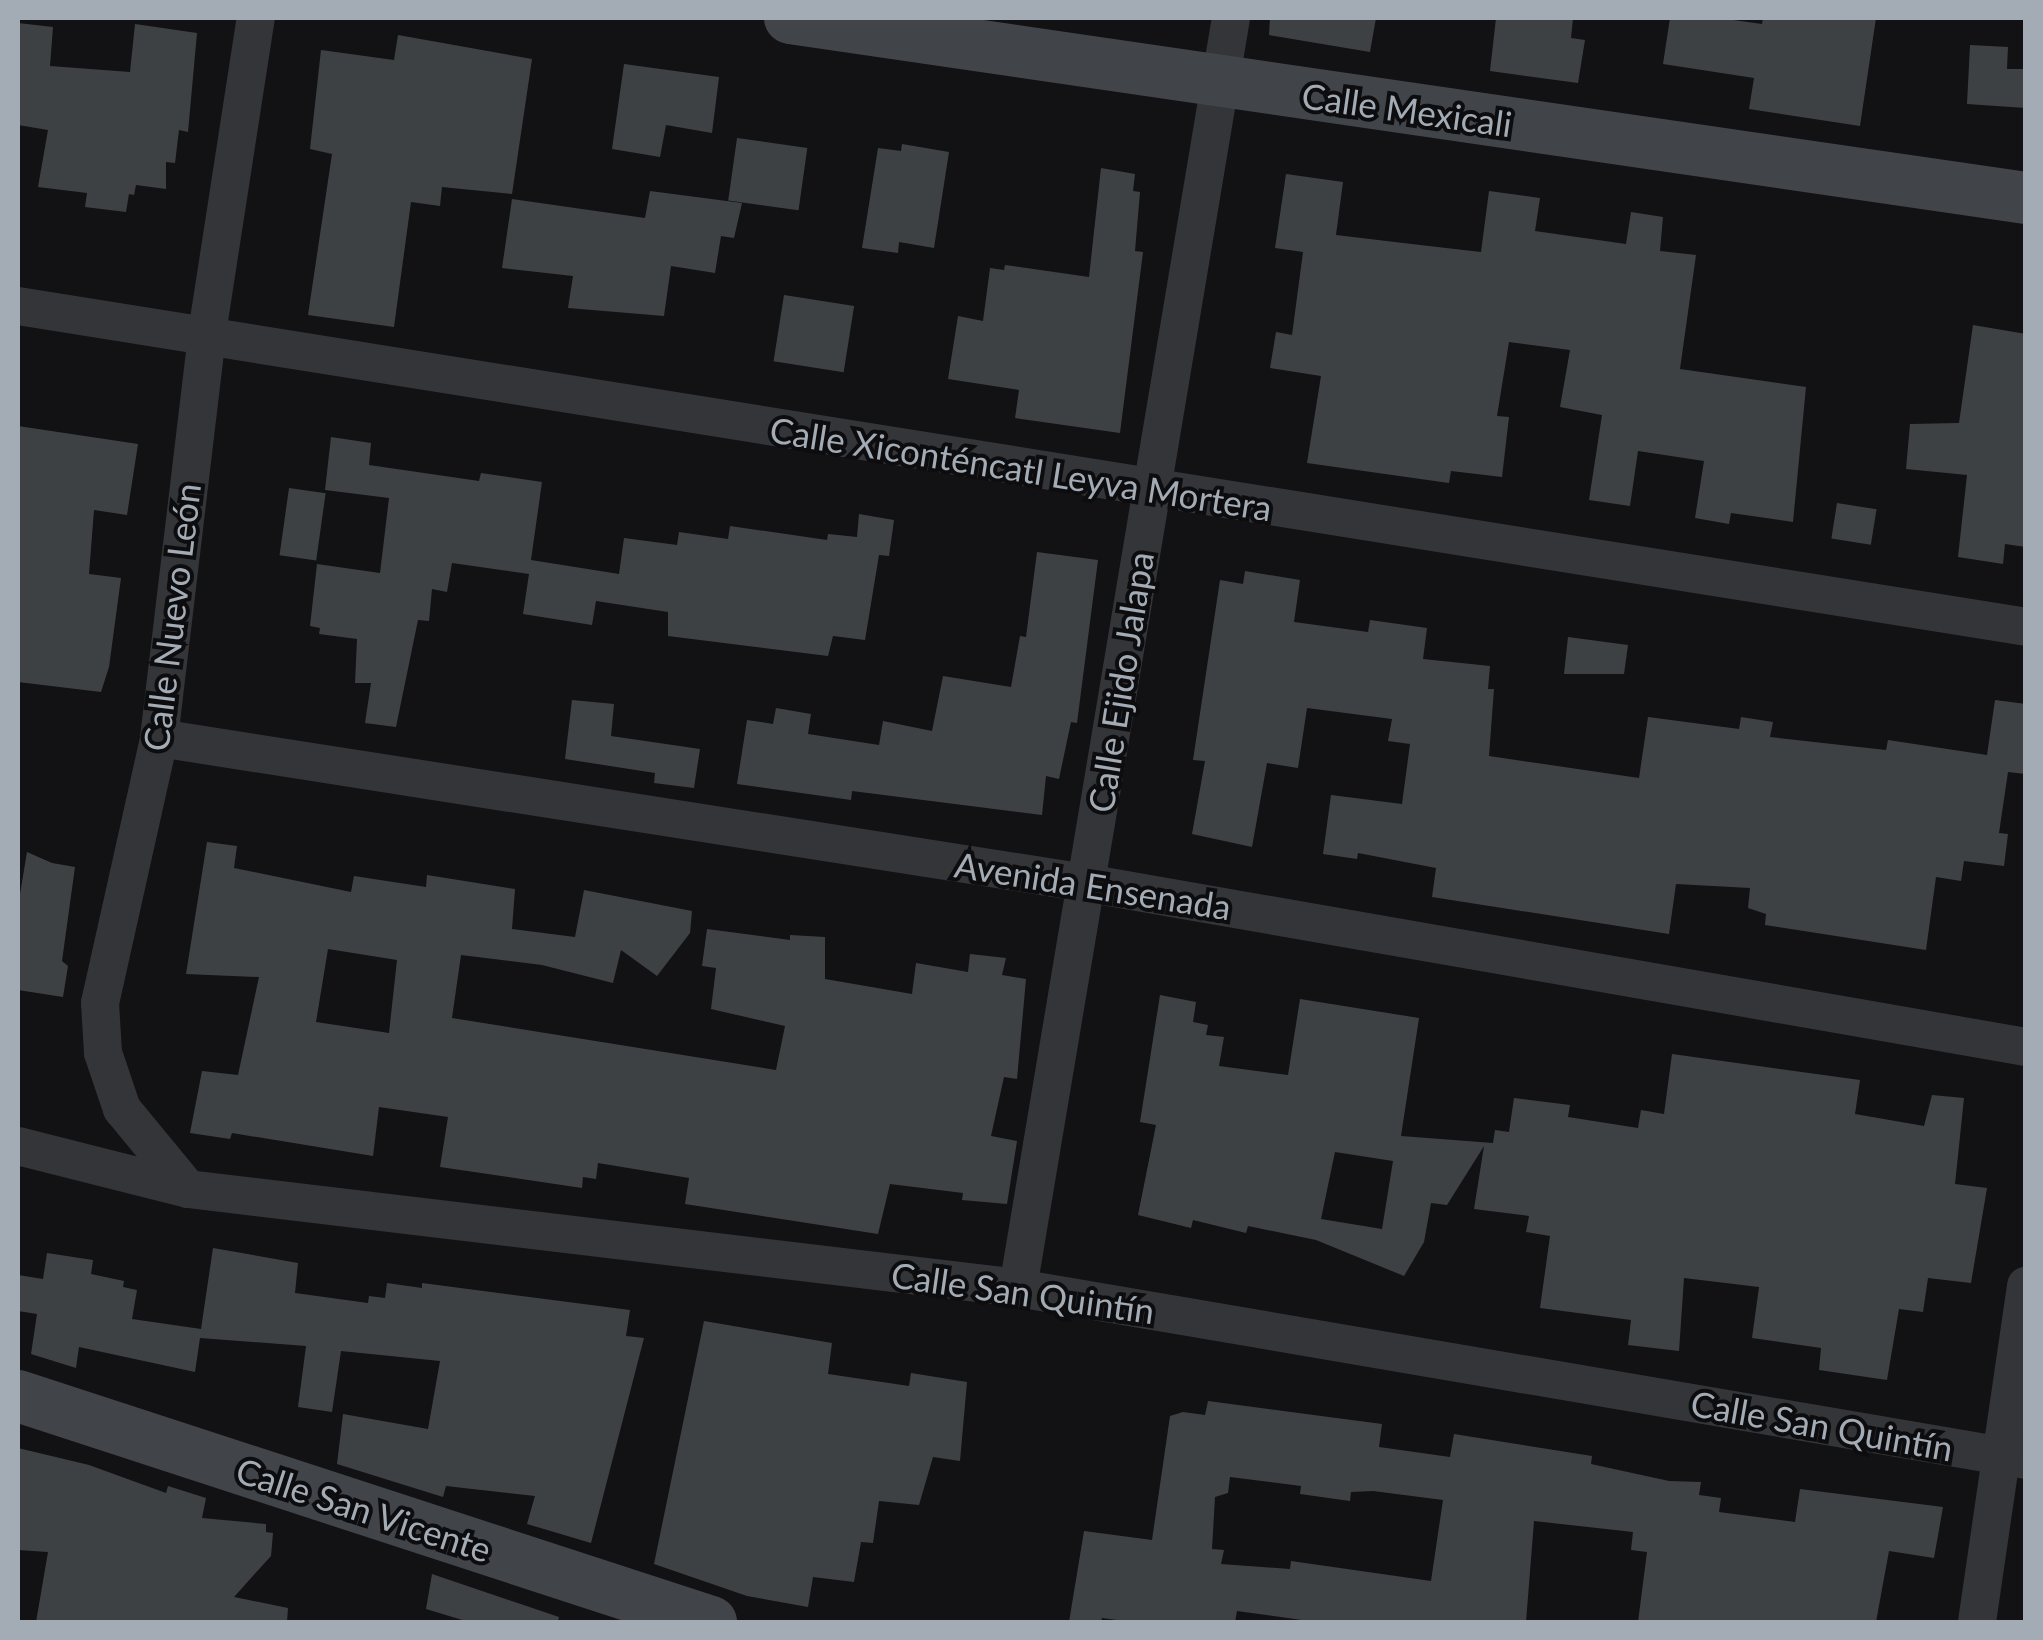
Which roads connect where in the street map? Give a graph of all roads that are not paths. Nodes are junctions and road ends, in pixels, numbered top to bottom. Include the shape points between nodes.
1 (256, 18) edge
2 (790, 18) edge
3 (1230, 18) edge
4 (1220, 82) junction
5 (2026, 198) edge
6 (18, 306) edge
7 (207, 333) junction
8 (1152, 491) junction
9 (2026, 628) edge
10 (158, 738) junction
11 (1086, 883) junction
12 (2026, 1047) edge
13 (18, 1146) edge
14 (188, 1188) junction
15 (2026, 1286) edge
16 (1018, 1288) junction
17 (18, 1396) edge
18 (2013, 1458) edge
19 (711, 1622) edge
20 (1976, 1622) edge

1 - 7 street, Calle Nuevo León
2 - 4 street, Calle Mexicali
3 - 4 street, Calle Ejido Jalapa
4 - 5 street, Calle Mexicali
4 - 8 street, Calle Ejido Jalapa
6 - 7 street, Calle Xiconténcatl Leyva Mortera
7 - 8 street, Calle Xiconténcatl Leyva Mortera
7 - 10 street, Calle Nuevo León
8 - 9 street, Calle Xiconténcatl Leyva Mortera
8 - 11 street, Calle Ejido Jalapa
10 - 11 street, Avenida Ensenada
10 - 14 street, Calle Nuevo León via 100,1003 103,1053 122,1109
11 - 12 street, Avenida Ensenada
11 - 16 street, Calle Ejido Jalapa
13 - 14 street, Calle San Quintín
14 - 16 street, Calle San Quintín
15 - 18 street
16 - 18 street, Calle San Quintín
17 - 19 street, Calle San Vicente
18 - 20 street

